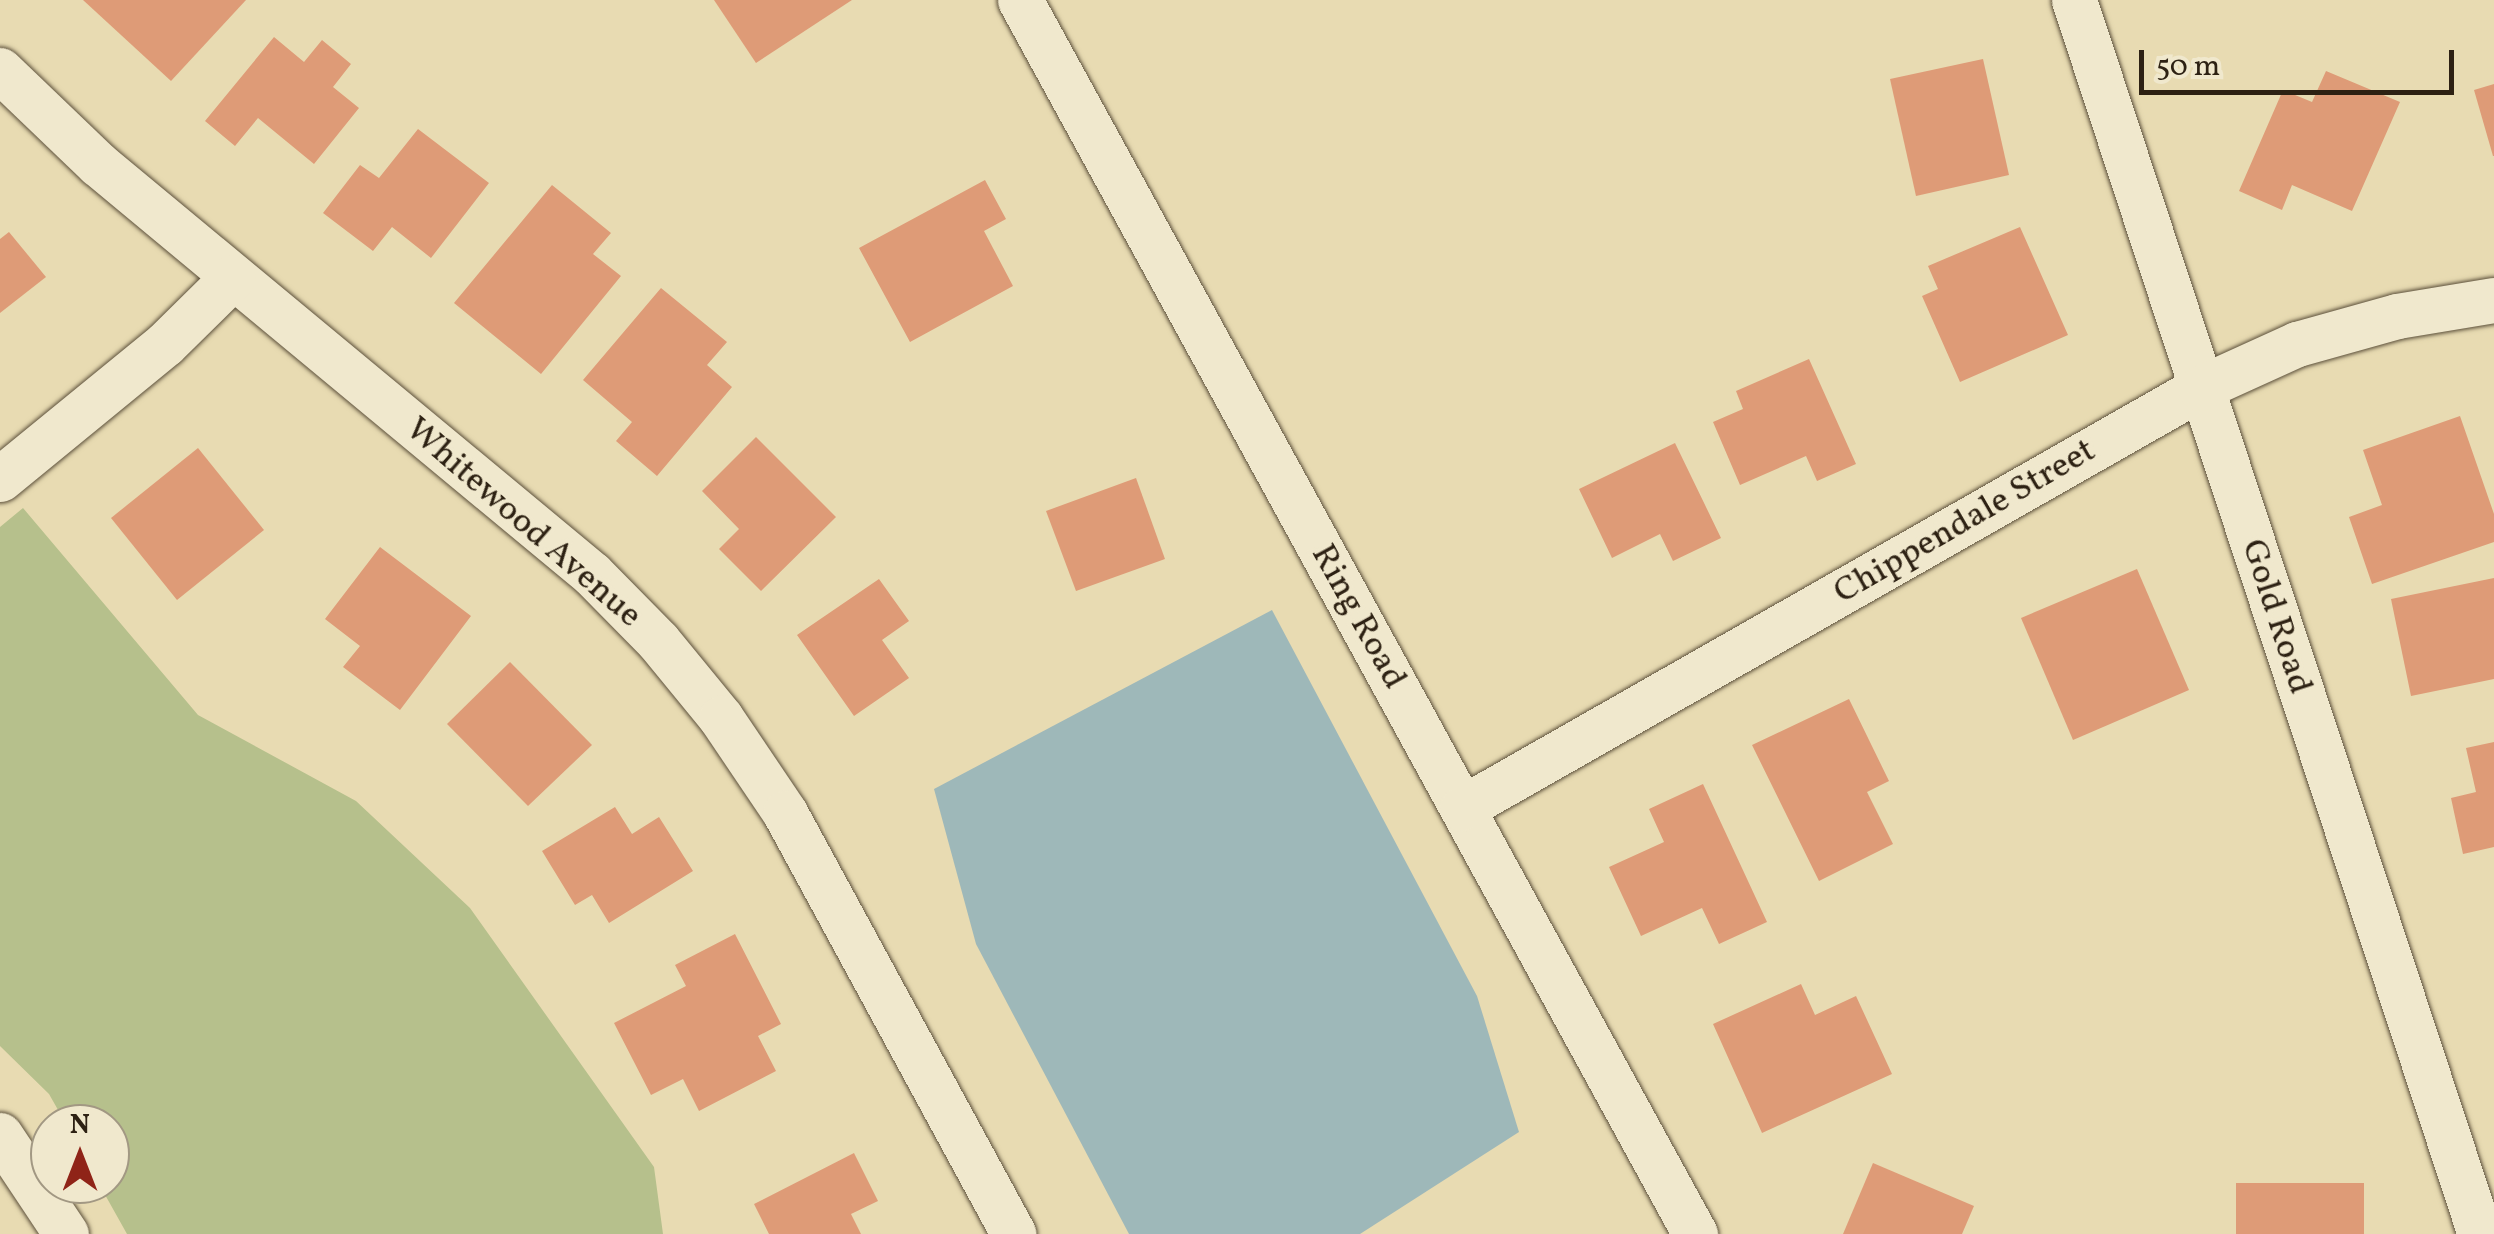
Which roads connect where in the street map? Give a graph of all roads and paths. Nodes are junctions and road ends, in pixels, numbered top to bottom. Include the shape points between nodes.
1 (1020, 0) edge
2 (2074, 0) edge
3 (0, 70) edge
4 (233, 278) junction
5 (2494, 300) edge
6 (2200, 388) junction
7 (0, 479) edge
8 (1462, 808) junction
9 (0, 1135) edge
10 (66, 1234) edge
11 (1014, 1234) edge
12 (1696, 1234) edge
13 (2480, 1234) edge

1 - 8 street, Ring Road
2 - 6 street, Gold Road
3 - 4 street, Whitewood Avenue
4 - 7 street
4 - 11 street, Whitewood Avenue via 592,574 721,718 785,813
5 - 6 street, Chippendale Street via 2396,316 2298,344
6 - 8 street, Chippendale Street
6 - 13 street, Gold Road
8 - 12 street, Ring Road
9 - 10 street

